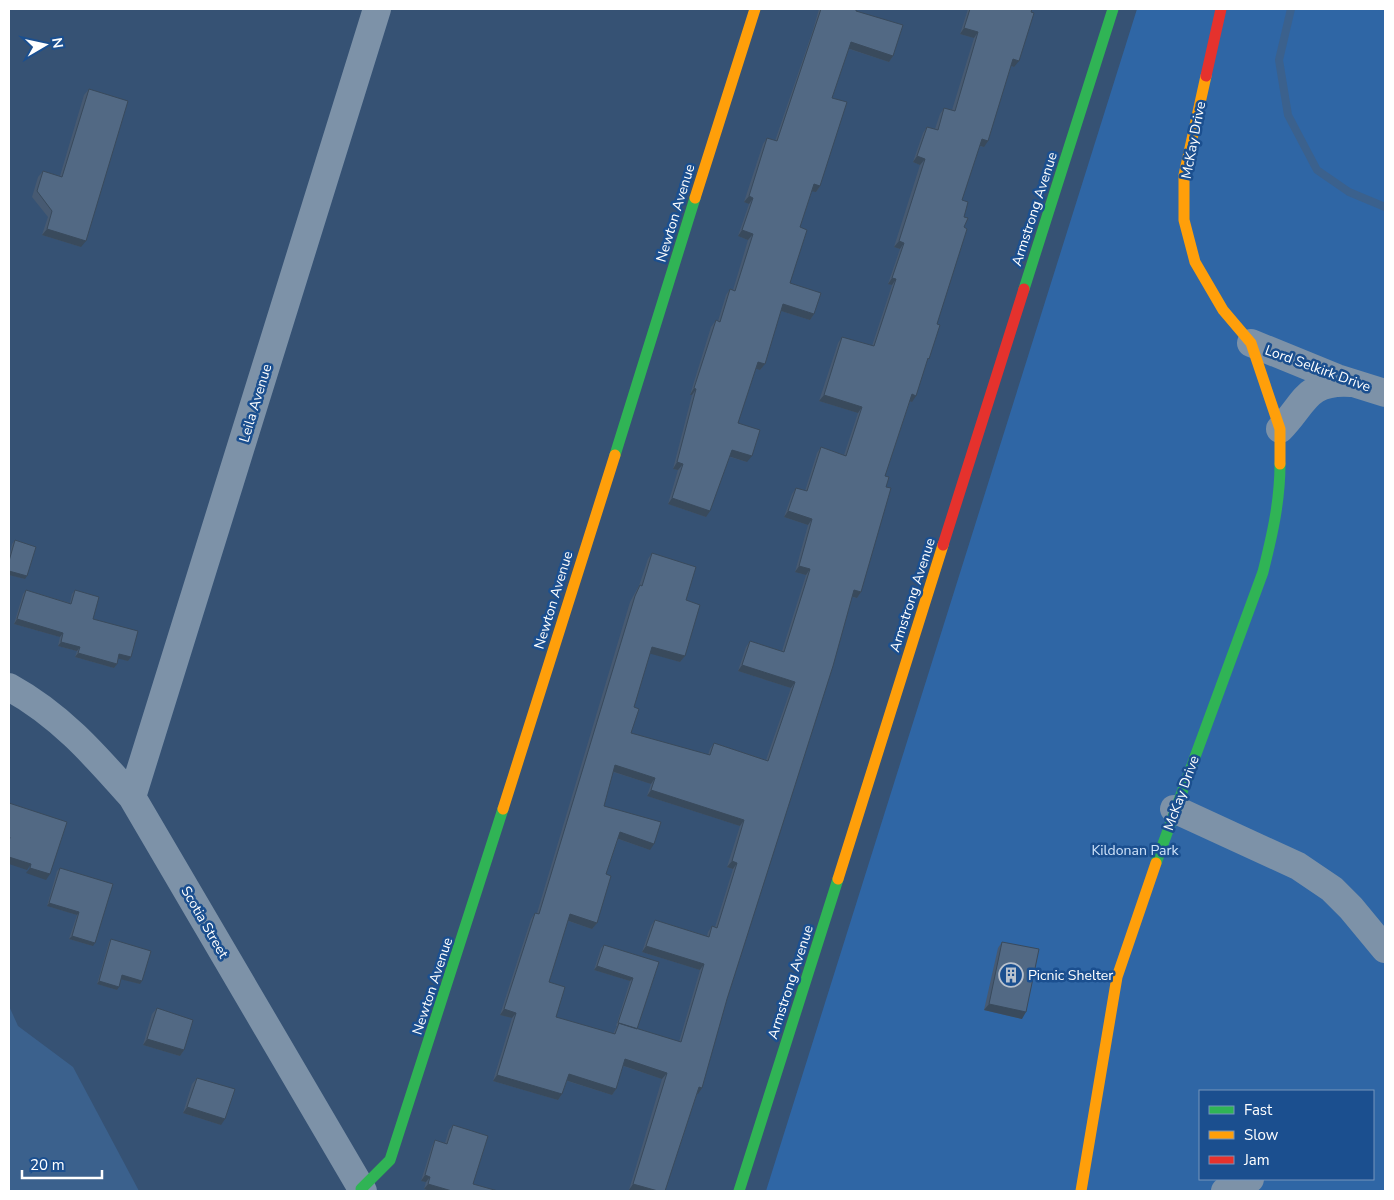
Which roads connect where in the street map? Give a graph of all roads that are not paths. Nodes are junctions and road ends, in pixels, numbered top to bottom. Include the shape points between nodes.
1 (377, 9) edge
2 (755, 9) edge
3 (1113, 9) edge
4 (1220, 9) edge
5 (1251, 343) junction
6 (1352, 383) junction
7 (1385, 393) edge
8 (1280, 429) junction
9 (9, 687) edge
10 (132, 797) junction
11 (1174, 809) junction
12 (1385, 949) edge
13 (1248, 1180) edge
14 (362, 1190) edge
15 (739, 1191) edge
16 (1081, 1191) edge
17 (1225, 1191) edge

1 - 10 street, Leila Avenue
2 - 14 street, Newton Avenue via 432,1034 390,1160
3 - 15 street, Armstrong Avenue
4 - 5 street, McKay Drive via 1184,175 1184,220 1195,262 1223,310
5 - 6 street, Lord Selkirk Drive
5 - 8 street, McKay Drive
6 - 7 street, Lord Selkirk Drive
6 - 8 street via 1333,383 1308,393
8 - 11 street, McKay Drive via 1280,492 1263,572
9 - 10 street, Scotia Street via 33,700 83,741
10 - 14 street, Scotia Street
11 - 12 street via 1298,866 1332,889
11 - 16 street, McKay Drive via 1117,977
13 - 17 street

